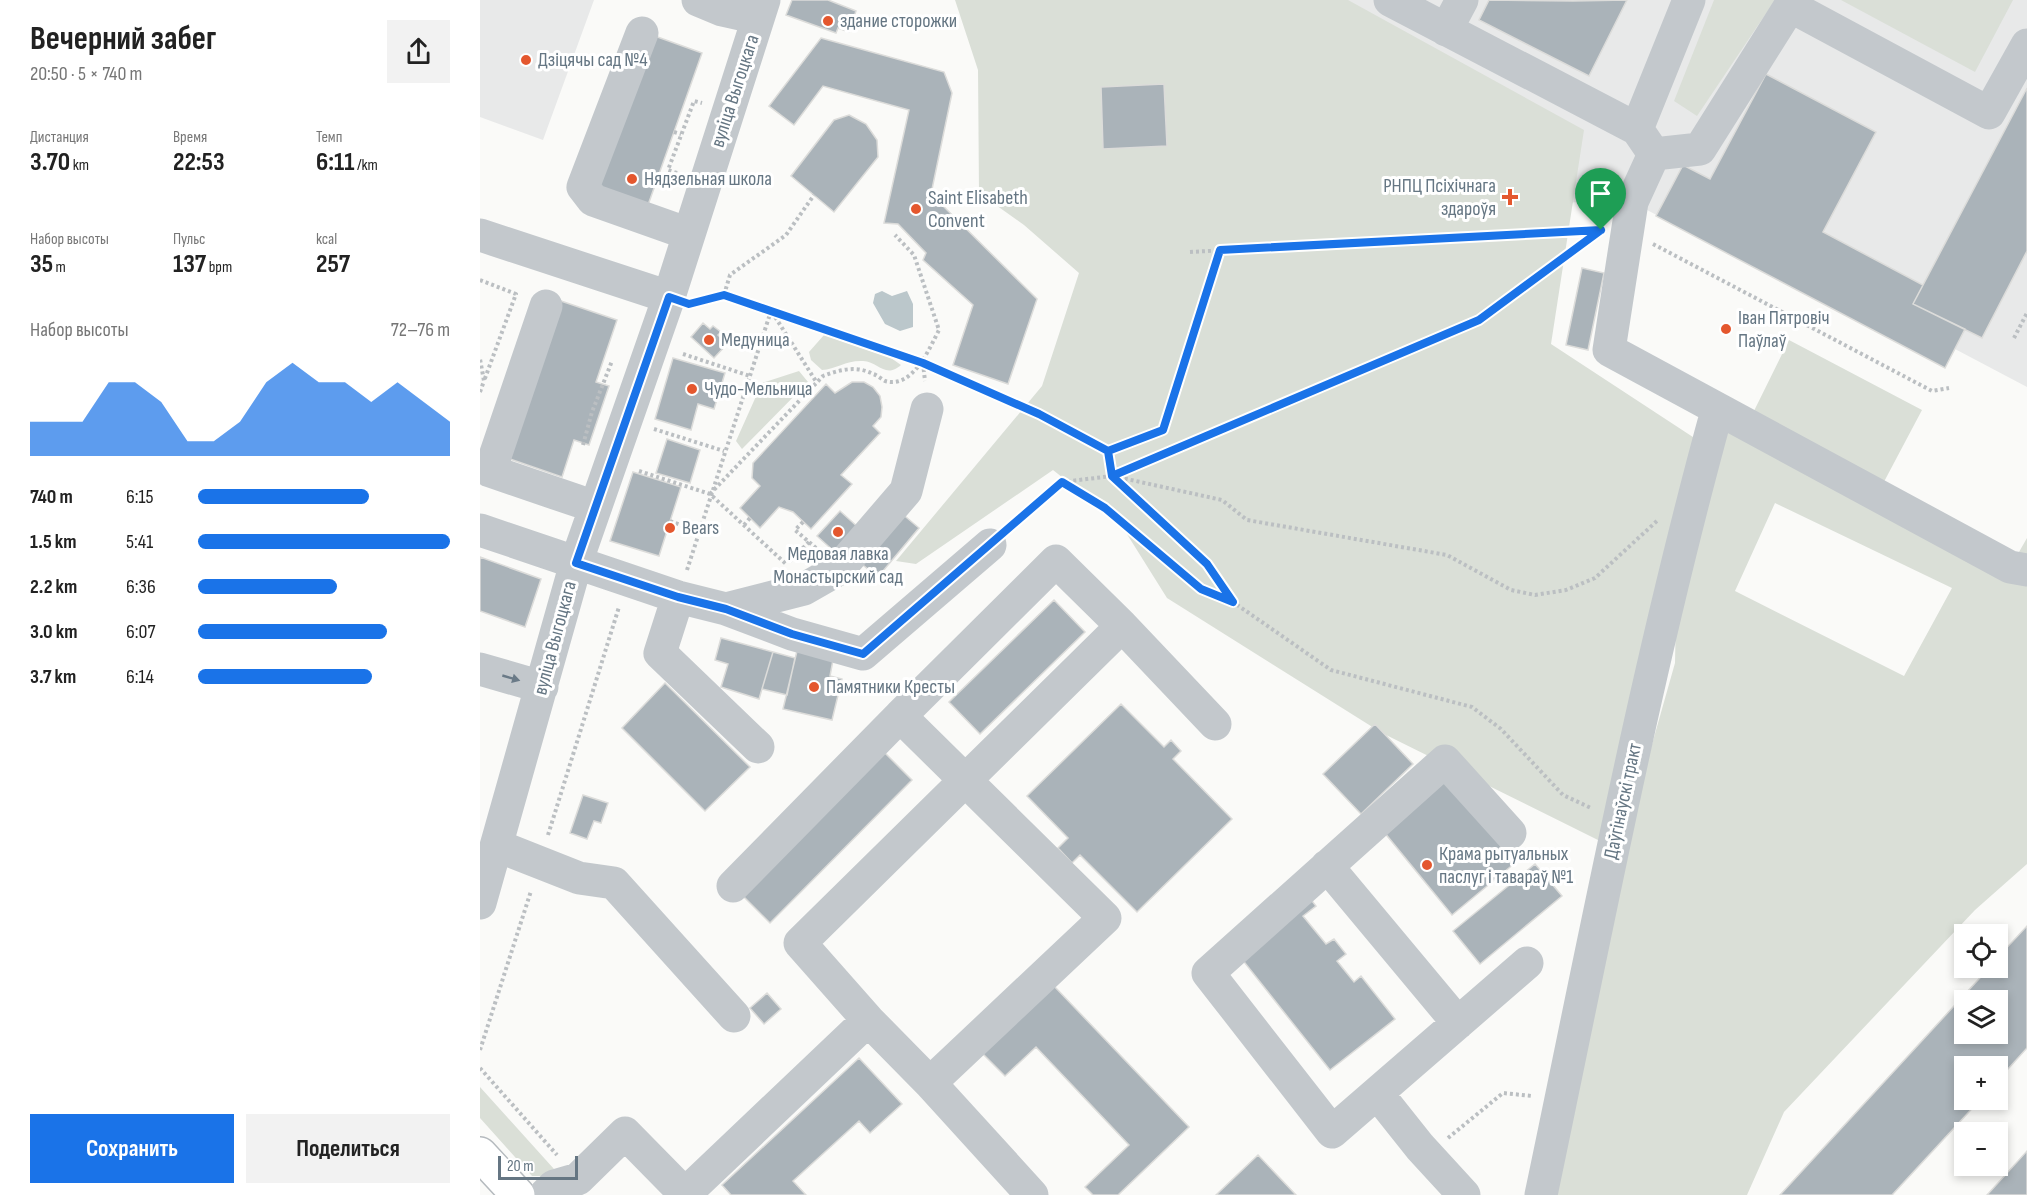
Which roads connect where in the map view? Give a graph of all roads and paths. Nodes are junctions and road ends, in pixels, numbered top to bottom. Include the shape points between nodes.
1 (698, 0) edge
2 (1389, 0) edge
3 (1462, 0) edge
4 (1689, 0) edge
5 (761, 9) edge
6 (1446, 30) junction
7 (642, 33) dead end
8 (2027, 45) edge
9 (694, 100) dead end
10 (674, 132) dead end
11 (681, 134) junction
12 (1646, 141) junction
13 (668, 170) dead end
14 (814, 195) dead end
15 (1620, 221) junction
16 (689, 234) junction
17 (480, 235) edge
18 (895, 235) dead end
19 (1220, 250) junction
20 (1190, 252) dead end
21 (480, 280) edge
22 (724, 295) junction
23 (669, 297) junction
24 (546, 306) dead end
25 (771, 311) junction
26 (2027, 313) edge
27 (2014, 338) dead end
28 (682, 354) dead end
29 (480, 360) edge
30 (923, 363) junction
31 (750, 376) junction
32 (484, 381) junction
33 (817, 383) junction
34 (603, 384) dead end
35 (1949, 388) dead end
36 (480, 392) edge
37 (927, 409) dead end
38 (1717, 411) junction
39 (644, 426) dead end
40 (584, 443) dead end
41 (724, 451) junction
42 (1108, 451) junction
43 (630, 468) dead end
44 (1112, 476) junction
45 (1062, 482) junction
46 (711, 494) junction
47 (578, 501) dead end
48 (1664, 514) dead end
49 (750, 518) dead end
50 (670, 521) dead end
51 (744, 525) junction
52 (480, 530) edge
53 (699, 532) junction
54 (809, 542) dead end
55 (990, 545) joint
56 (576, 563) junction
57 (787, 564) junction
58 (783, 569) dead end
59 (2027, 570) edge
60 (627, 580) junction
61 (678, 597) junction
62 (1233, 602) junction
63 (726, 609) junction
64 (1122, 626) junction
65 (480, 669) edge
66 (543, 687) junction
67 (900, 716) junction
68 (1215, 724) dead end
69 (758, 747) dead end
70 (966, 780) junction
71 (1593, 811) dead end
72 (1510, 832) dead end
73 (498, 846) junction
74 (540, 862) junction
75 (1327, 866) junction
76 (733, 886) dead end
77 (480, 903) edge
78 (1527, 963) dead end
79 (734, 1016) dead end
80 (868, 1020) junction
81 (1458, 1023) junction
82 (480, 1050) edge
83 (480, 1068) edge
84 (930, 1083) junction
85 (1377, 1093) junction
86 (1532, 1096) dead end
87 (480, 1154) edge
88 (1427, 1155) junction
89 (578, 1179) junction
90 (518, 1195) edge
91 (545, 1195) edge
92 (686, 1195) edge
93 (1032, 1195) edge
94 (1464, 1195) edge
95 (1541, 1195) edge

1 - 5 street via 722,10
2 - 6 street
3 - 6 street
4 - 12 street
5 - 16 street, вуліца Выгоцкага
6 - 12 street
7 - 16 street via 583,187 593,200
8 - 12 street via 1989,113 1790,6 1700,149
9 - 11 path
10 - 11 path
11 - 13 path
12 - 15 street
14 - 22 path via 786,235 730,275
15 - 19 path
15 - 35 path via 1932,391
15 - 38 street via 1609,350
15 - 44 path via 1479,320
16 - 23 street, вуліца Выгоцкага
17 - 23 street
18 - 30 path via 914,255 939,330
19 - 20 path
19 - 42 path via 1163,430
21 - 32 path via 516,294
22 - 23 path via 689,304
22 - 25 path
23 - 56 street, вуліца Выгоцкага
24 - 47 street via 490,471
25 - 30 path
25 - 31 path
25 - 33 path
26 - 27 path
28 - 31 path
29 - 32 path
30 - 33 path via 898,381 885,381 871,372 855,369 838,370
30 - 42 path via 1039,414
31 - 41 path
32 - 36 path
33 - 46 path
34 - 40 path
37 - 63 street via 906,491 839,569 804,589
38 - 59 street via 2010,567
38 - 95 street, Даўгінаўскі тракт via 1688,516 1628,775
39 - 41 path
41 - 46 path
42 - 44 path
43 - 46 path
44 - 45 path
44 - 48 path via 1222,500 1247,520 1448,555 1511,590 1535,595 1566,590 1595,578
44 - 62 path via 1207,564
45 - 55 path
45 - 62 path via 1105,508 1201,589
46 - 51 path
46 - 53 path
49 - 51 path
50 - 53 path
51 - 57 path
52 - 56 street
53 - 61 path
54 - 57 path
55 - 63 street via 863,654 792,634
56 - 60 street
56 - 66 street, вуліца Выгоцкага
57 - 58 path
60 - 61 street
60 - 74 path
61 - 63 street
61 - 69 street via 660,653
62 - 71 path via 1331,670 1472,707 1502,729 1563,795
64 - 67 street via 1056,561
64 - 68 street
64 - 70 street
65 -> 66 street
66 - 73 street, вуліца Выгоцкага
67 - 70 street
67 - 76 street
70 - 80 street via 800,943
70 - 84 street via 1105,918
72 - 75 street via 1445,761
73 - 74 street
73 - 77 street, вуліца Выгоцкага
74 - 79 street via 579,878 614,883
74 - 82 path
75 - 81 street
75 - 85 street via 1208,973 1332,1132
78 - 81 street
80 - 84 street
80 - 92 street
81 - 85 street
83 - 89 path
84 - 93 street
85 - 88 street
86 - 88 path via 1503,1094
87 - 90 main road
88 - 94 street
89 - 91 street via 554,1186
89 - 92 street via 625,1133

